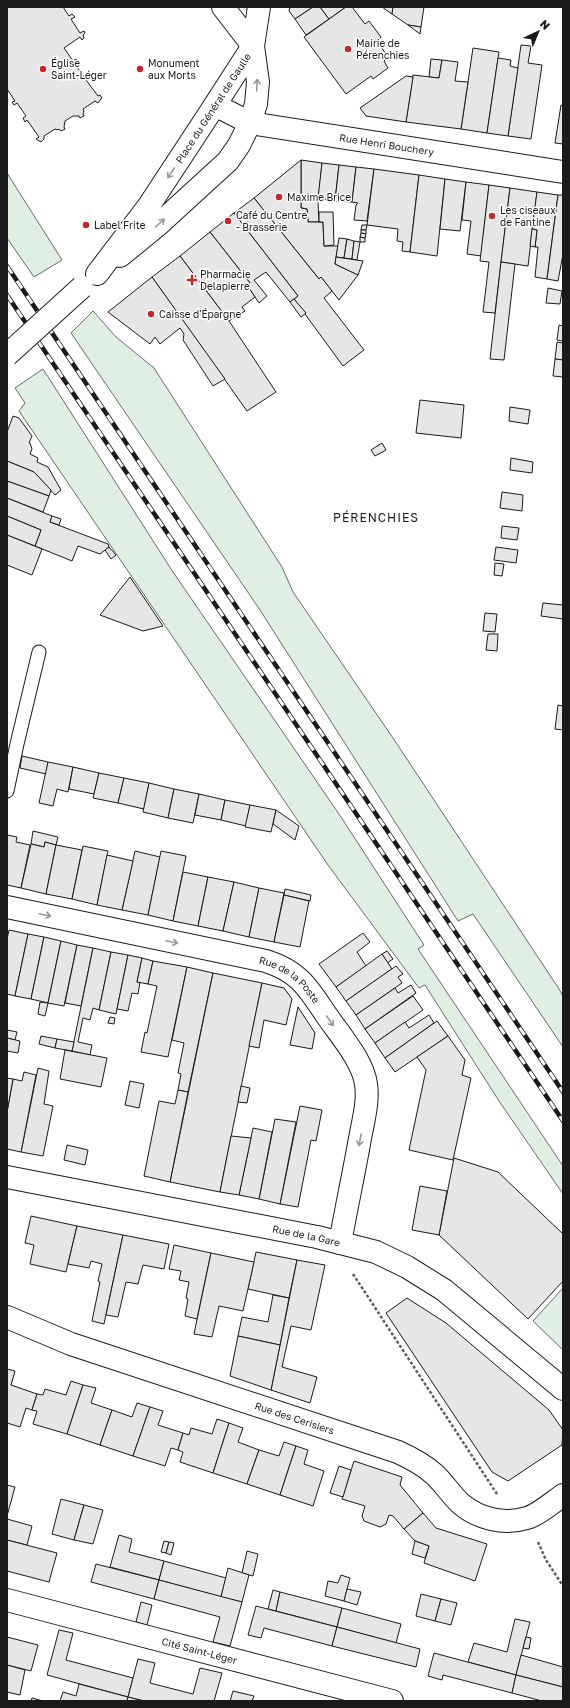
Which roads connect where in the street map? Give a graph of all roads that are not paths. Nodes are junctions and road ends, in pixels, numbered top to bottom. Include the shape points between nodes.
1 (223, 7) edge
2 (258, 7) edge
3 (253, 46) junction
4 (215, 105) junction
5 (250, 123) junction
6 (563, 172) edge
7 (89, 280) junction
8 (7, 355) edge
9 (39, 652) dead end
10 (7, 792) edge
11 (7, 908) edge
12 (7, 1177) edge
13 (335, 1241) junction
14 (7, 1317) edge
15 (563, 1389) edge
16 (563, 1495) edge
17 (7, 1600) edge
18 (392, 1701) edge

1 - 3 street
2 - 3 street
3 - 4 street, Place du Général de Gaulle
5 -> 3 street, Place du Général de Gaulle via 256,104 258,82
4 - 5 street, Rue Henri Bouchery
4 -> 7 street, Place du Général de Gaulle via 148,207
5 - 6 street, Rue Henri Bouchery
7 -> 5 street, Place du Général de Gaulle via 135,245 228,161
7 - 8 street, bridge
9 - 10 lane
11 -> 13 street, Rue de la Poste via 266,961 281,966 297,976 310,990 347,1045 361,1069 366,1084 366,1108
12 - 13 street, Rue de la Gare
13 - 15 street, Rue de la Gare via 386,1256 427,1278
14 - 16 street, Rue des Cerisiers via 71,1344 398,1452 419,1462 476,1514 494,1521 522,1519
17 - 18 street, Cité Saint-Léger

